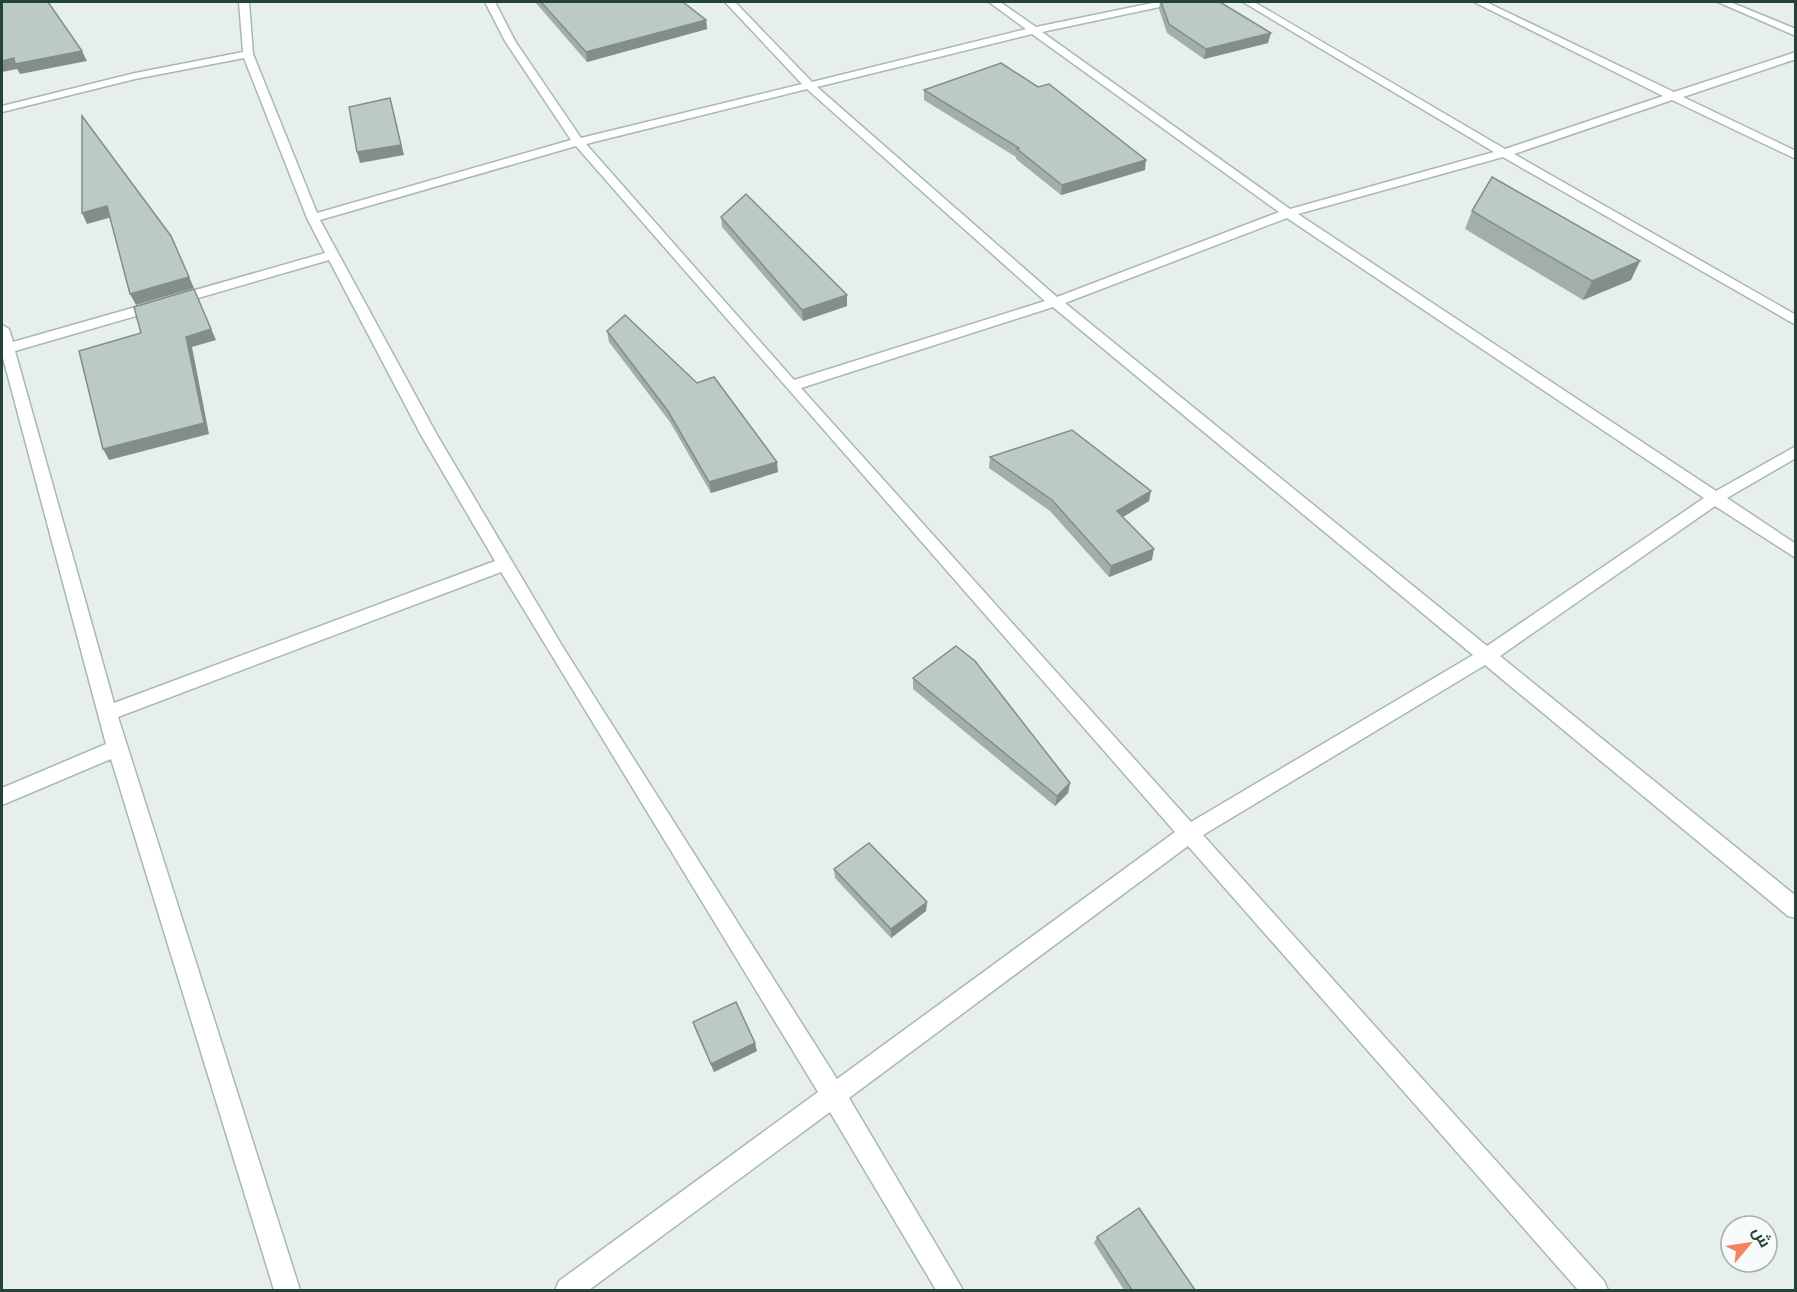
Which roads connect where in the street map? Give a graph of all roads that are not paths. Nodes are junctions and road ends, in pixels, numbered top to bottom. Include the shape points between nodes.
1 (244, 2) edge
2 (490, 2) edge
3 (730, 2) edge
4 (994, 2) edge
5 (1169, 2) edge
6 (1248, 2) edge
7 (1479, 2) edge
8 (1723, 2) edge
9 (1032, 31) junction
10 (1796, 33) edge
11 (248, 54) junction
12 (1796, 55) edge
13 (811, 87) junction
14 (1675, 98) junction
15 (2, 110) edge
16 (578, 142) junction
17 (1504, 153) junction
18 (1796, 156) edge
19 (1288, 213) junction
20 (313, 218) junction
21 (331, 255) junction
22 (1055, 302) junction
23 (1796, 321) edge
24 (4, 342) edge
25 (791, 386) junction
26 (1796, 451) edge
27 (1714, 499) junction
28 (1796, 552) edge
29 (504, 564) junction
30 (1486, 656) junction
31 (108, 713) junction
32 (117, 748) junction
33 (2, 797) edge
34 (1190, 833) junction
35 (1796, 909) edge
36 (834, 1096) junction
37 (287, 1290) edge
38 (568, 1290) edge
39 (950, 1290) edge
40 (1594, 1290) edge

1 - 11 street
2 - 16 street via 510,41
3 - 13 street
4 - 9 street
5 - 9 street
6 - 17 street
7 - 14 street
8 - 10 street
9 - 13 street
9 - 19 street
11 - 15 street via 135,76
11 - 20 street
12 - 14 street
13 - 16 street
13 - 22 street
14 - 17 street
14 - 18 street
16 - 20 street
16 - 25 street
17 - 19 street
17 - 23 street
19 - 22 street
19 - 27 street
20 - 21 street
21 - 24 street
21 - 29 street
22 - 25 street
22 - 30 street
24 - 31 street
25 - 34 street
26 - 27 street
27 - 28 street
27 - 30 street
29 - 31 street
29 - 36 street
30 - 34 street
30 - 35 street
31 - 32 street
32 - 33 street
32 - 37 street
34 - 36 street
34 - 40 street
36 - 38 street
36 - 39 street

